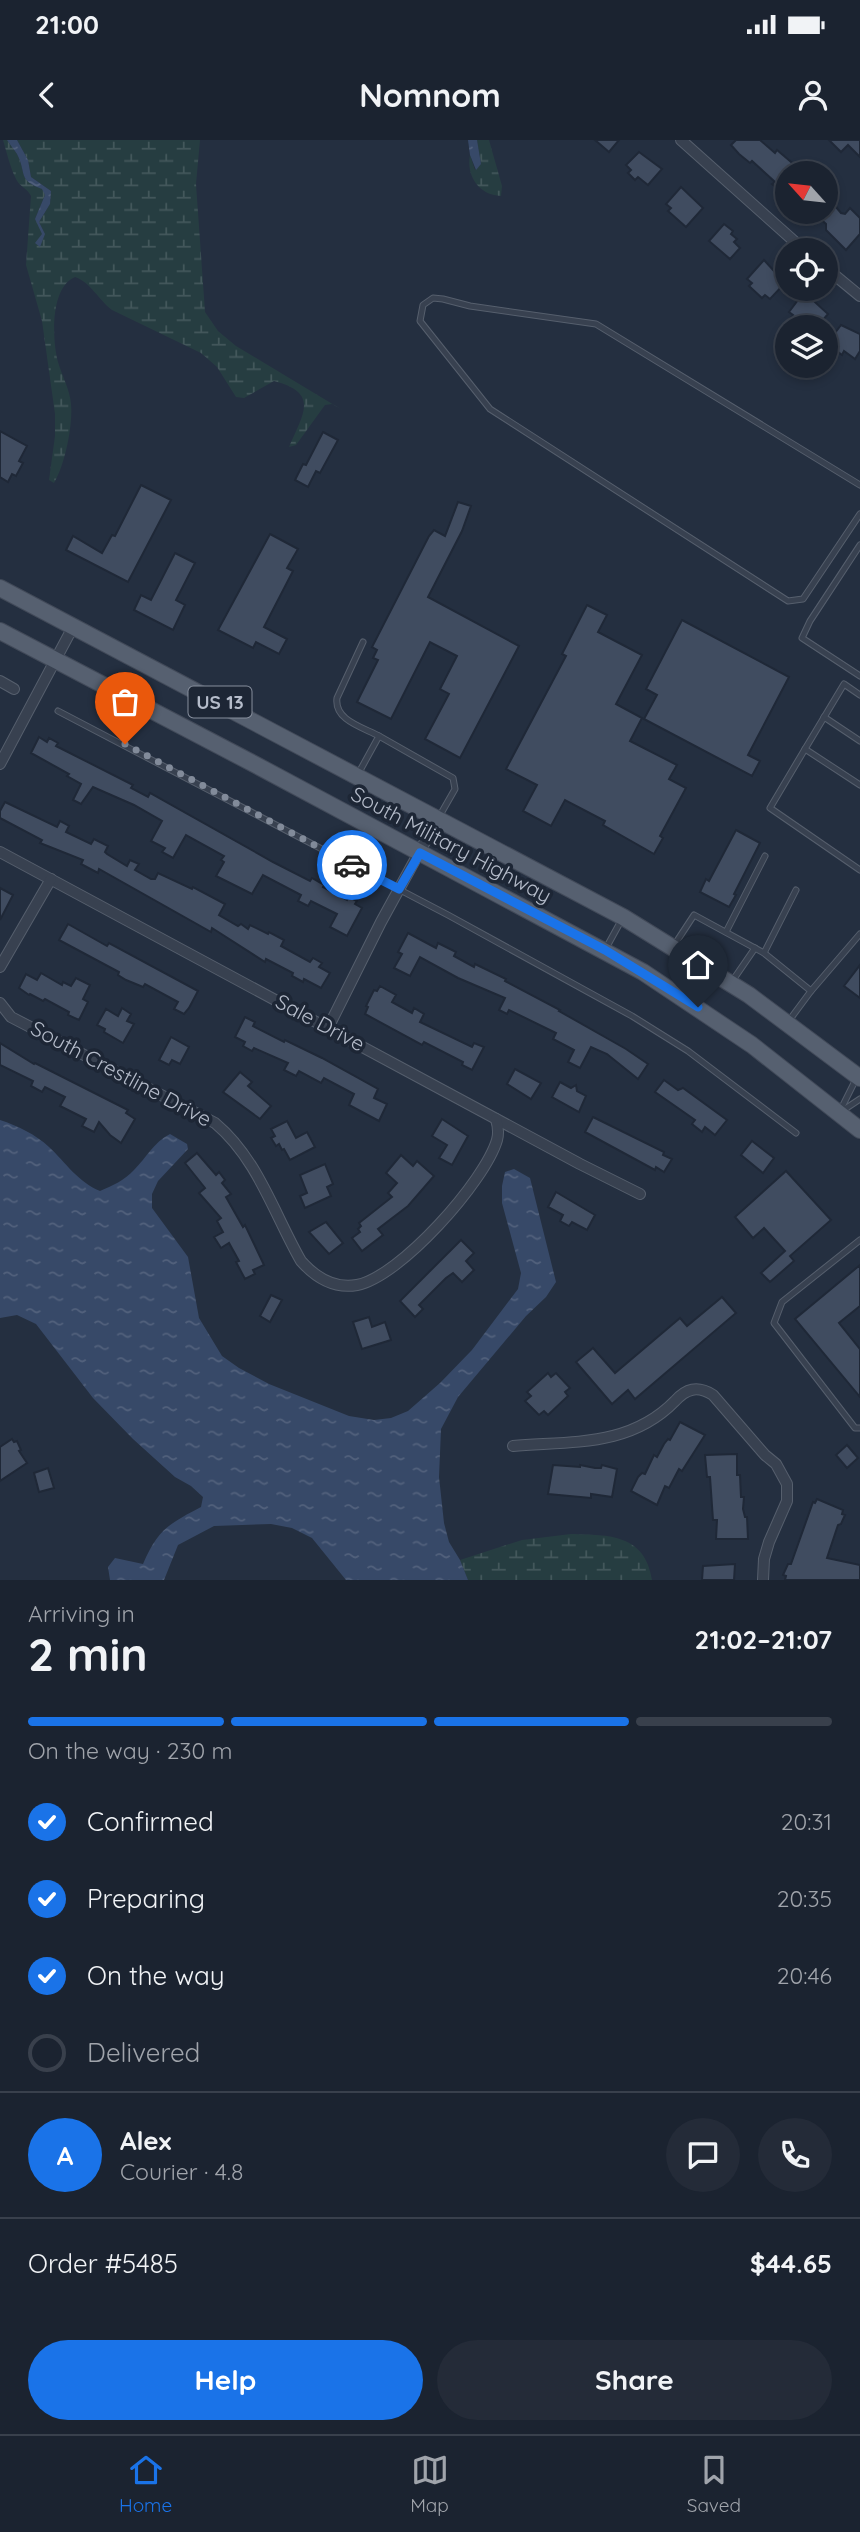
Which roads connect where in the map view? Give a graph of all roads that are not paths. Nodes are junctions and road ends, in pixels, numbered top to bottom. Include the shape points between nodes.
1 (681, 140) edge
2 (791, 238) edge
3 (838, 277) edge
4 (858, 291) edge
5 (860, 485) edge
6 (860, 514) edge
7 (860, 545) edge
8 (0, 588) edge
9 (74, 625) junction
10 (0, 631) edge
11 (363, 642) dead end
12 (56, 659) junction
13 (860, 676) edge
14 (0, 681) edge
15 (15, 689) dead end
16 (860, 695) edge
17 (58, 711) dead end
18 (824, 717) junction
19 (379, 736) junction
20 (860, 741) edge
21 (805, 749) junction
22 (0, 764) edge
23 (357, 776) junction
24 (860, 785) edge
25 (438, 818) junction
26 (0, 852) edge
27 (420, 853) junction
28 (765, 856) dead end
29 (860, 870) edge
30 (51, 879) junction
31 (399, 889) junction
32 (796, 890) dead end
33 (623, 917) junction
34 (726, 932) junction
35 (860, 934) edge
36 (673, 947) junction
37 (755, 948) junction
38 (605, 950) junction
39 (764, 953) junction
40 (0, 967) edge
41 (731, 983) junction
42 (811, 991) junction
43 (0, 1003) edge
44 (788, 1022) junction
45 (328, 1028) junction
46 (859, 1076) edge
47 (860, 1099) edge
48 (839, 1113) junction
49 (496, 1119) junction
50 (860, 1130) edge
51 (796, 1133) dead end
52 (640, 1194) dead end
53 (860, 1240) edge
54 (860, 1428) edge
55 (513, 1446) dead end
56 (763, 1580) edge

1 - 2 street
3 - 4 street
5 - 6 lane via 596,324 443,299 433,298 423,305 420,321 490,408 788,601 803,599
7 - 13 lane via 802,638
8 - 9 main road, South Military Highway / US 13
9 - 12 street
9 - 23 main road, South Military Highway / US 13
10 - 12 main road, South Military Highway / US 13
11 - 19 lane via 336,707 340,715
12 - 22 street
12 - 27 main road, South Military Highway / US 13
14 - 15 street
16 - 18 lane via 844,684
17 - 31 lane
18 - 20 lane
18 - 21 lane
19 - 23 lane
19 - 25 lane via 453,778 455,789
21 - 24 lane
21 - 29 lane via 770,808
23 - 25 main road, South Military Highway / US 13
25 - 27 street
25 - 33 main road, South Military Highway / US 13
26 - 30 street, Sale Drive
27 - 31 street
27 - 38 main road, South Military Highway / US 13
28 - 34 lane
30 - 40 street
30 - 45 street, Sale Drive
31 - 45 street
31 - 51 lane via 632,1016 688,1051
32 - 39 lane
33 - 36 main road, South Military Highway / US 13
33 - 38 lane
34 - 36 lane via 694,915
34 - 37 lane
35 - 42 lane
36 - 41 main road, South Military Highway / US 13
37 - 39 lane
37 - 41 lane
38 - 48 main road, South Military Highway / US 13 via 715,1018
39 - 42 lane
41 - 44 main road, South Military Highway / US 13
42 - 44 lane
43 - 49 street, South Crestline Drive via 11,1017 201,1115 228,1134 254,1170 301,1261 331,1284 367,1282 434,1230 491,1154 498,1138
44 - 46 main road, South Military Highway / US 13
45 - 49 street, Sale Drive
46 - 48 lane
47 - 48 lane
48 - 50 main road, South Military Highway / US 13
49 - 52 street, Sale Drive
53 - 54 lane via 782,1302 774,1323 855,1428
55 - 56 street via 623,1435 651,1422 683,1392 705,1390 776,1465 787,1484 785,1510 769,1542

